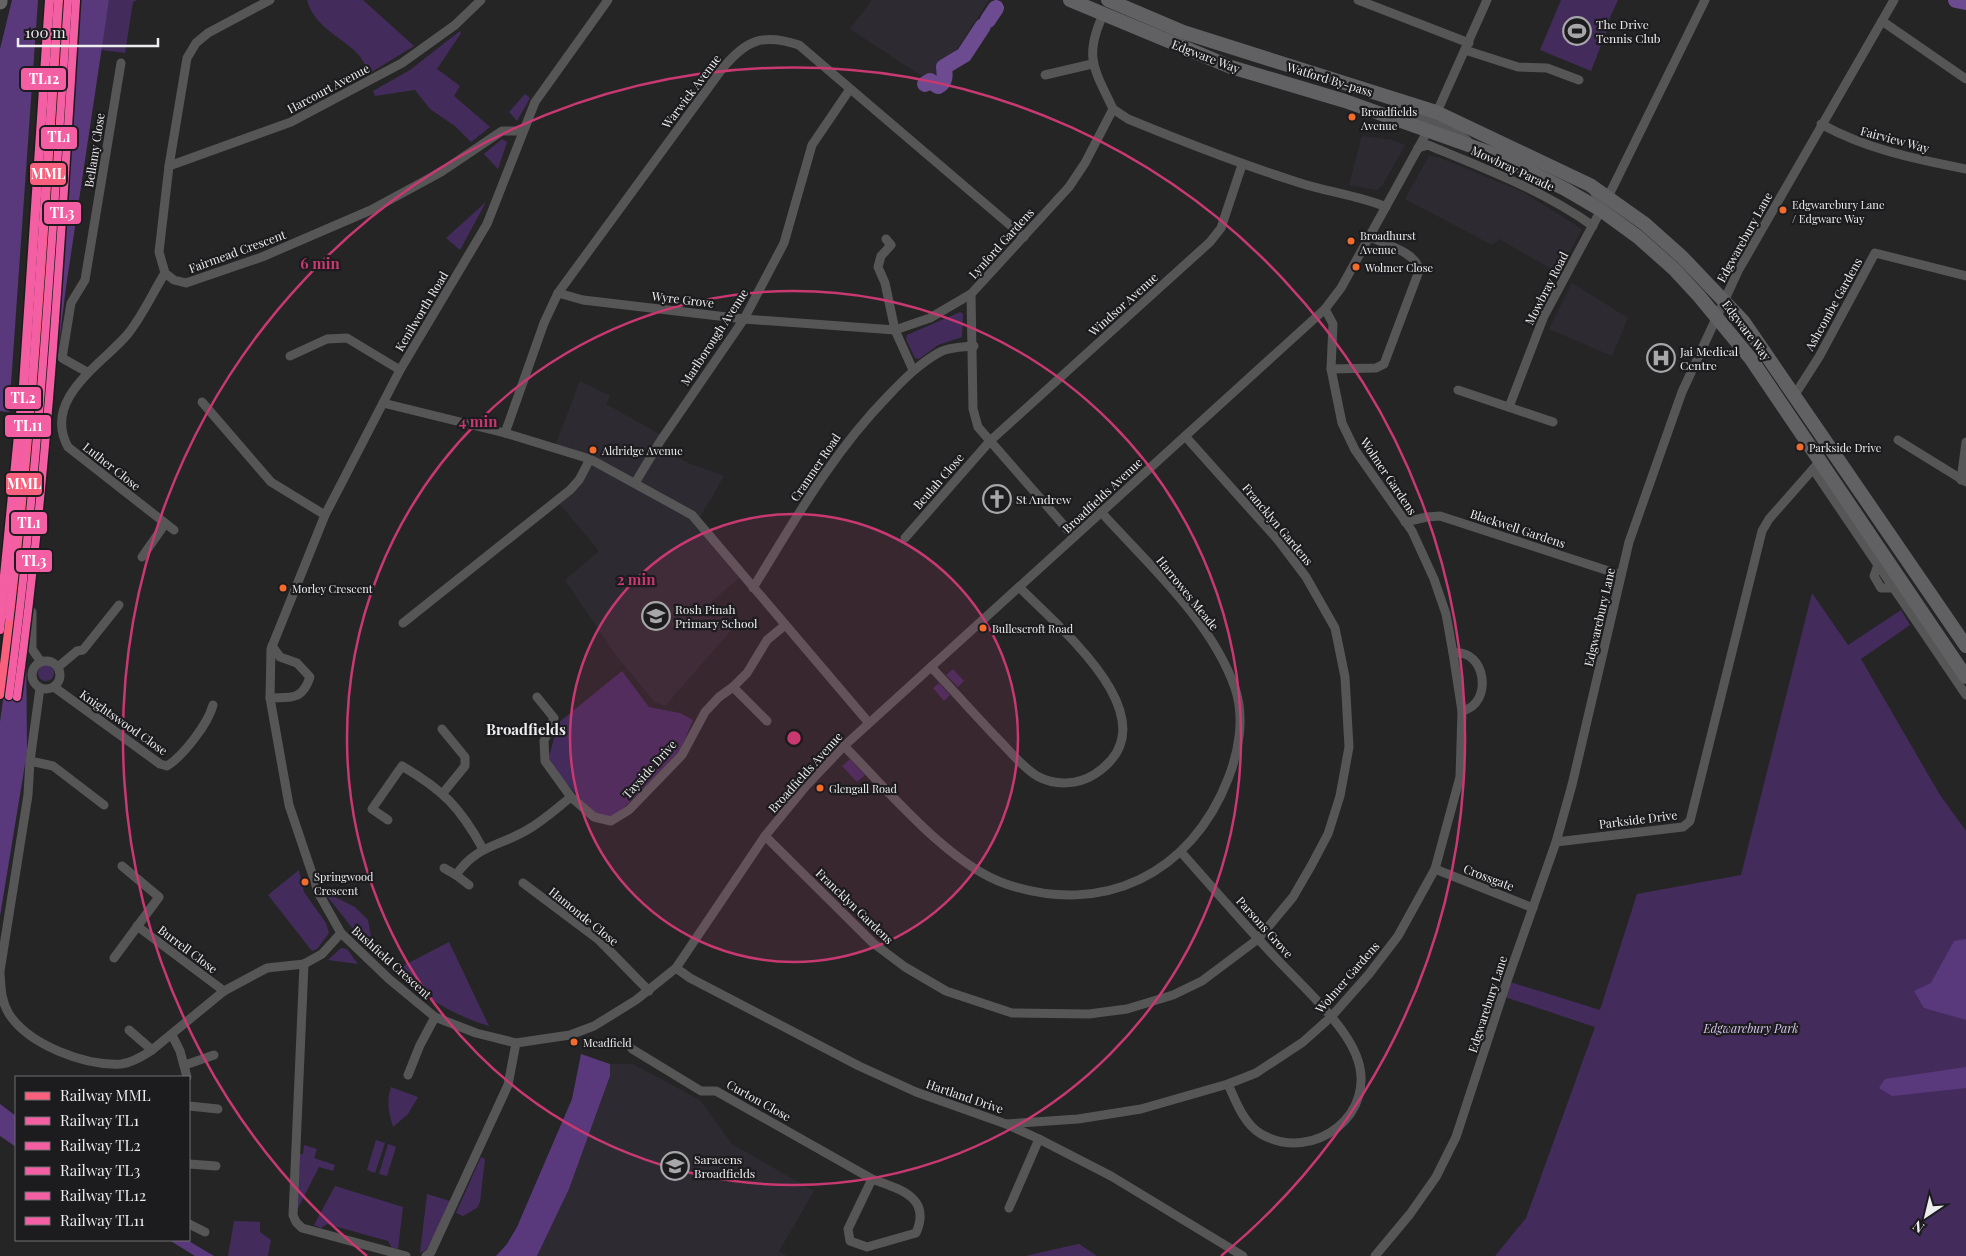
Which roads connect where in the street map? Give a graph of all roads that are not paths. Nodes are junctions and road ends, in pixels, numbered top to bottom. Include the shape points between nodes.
1 (270, 0) edge
2 (482, 0) edge
3 (608, 0) edge
4 (1070, 0) edge
5 (1108, 0) edge
6 (1358, 0) edge
7 (1487, 0) edge
8 (1705, 0) edge
9 (1894, 0) edge
10 (1103, 15) junction
11 (1882, 21) junction
12 (1467, 46) junction
13 (121, 63) dead end
14 (1280, 63) joint
15 (1092, 64) junction
16 (1045, 75) dead end
17 (1579, 80) dead end
18 (1966, 80) edge
19 (850, 89) junction
20 (1345, 101) joint
21 (1113, 109) junction
22 (1432, 122) junction
23 (1821, 124) junction
24 (522, 131) junction
25 (1418, 148) junction
26 (1242, 165) junction
27 (169, 166) junction
28 (1966, 169) edge
29 (1590, 185) junction
30 (1608, 197) junction
31 (1386, 207) junction
32 (1601, 210) junction
33 (1593, 226) junction
34 (1024, 237) junction
35 (1370, 237) junction
36 (886, 239) dead end
37 (165, 272) junction
38 (1966, 276) edge
39 (558, 293) junction
40 (972, 294) junction
41 (1724, 299) junction
42 (1325, 308) junction
43 (1717, 315) junction
44 (744, 319) junction
45 (895, 330) junction
46 (974, 346) junction
47 (290, 356) dead end
48 (1331, 369) junction
49 (400, 370) junction
50 (912, 370) junction
51 (87, 372) junction
52 (1458, 390) dead end
53 (1794, 396) junction
54 (202, 402) dead end
55 (383, 403) junction
56 (1509, 407) junction
57 (1553, 422) dead end
58 (505, 434) junction
59 (1184, 436) junction
60 (1898, 440) dead end
61 (990, 441) junction
62 (1966, 442) edge
63 (590, 459) junction
64 (1817, 464) junction
65 (1963, 481) edge
66 (635, 483) junction
67 (1101, 512) junction
68 (325, 515) junction
69 (1405, 522) junction
70 (165, 524) junction
71 (174, 530) dead end
72 (1074, 537) junction
73 (905, 538) dead end
74 (142, 557) dead end
75 (1621, 575) junction
76 (1019, 587) junction
77 (753, 588) junction
78 (119, 605) dead end
79 (32, 612) dead end
80 (403, 623) dead end
81 (784, 626) junction
82 (272, 646) junction
83 (1966, 646) edge
84 (1453, 653) junction
85 (41, 662) junction
86 (58, 667) junction
87 (931, 668) junction
88 (1966, 677) edge
89 (54, 687) junction
90 (40, 688) junction
91 (733, 688) junction
92 (1966, 695) edge
93 (537, 697) dead end
94 (270, 698) junction
95 (213, 705) dead end
96 (1462, 711) junction
97 (767, 721) dead end
98 (869, 723) junction
99 (442, 729) dead end
100 (844, 746) junction
101 (30, 761) junction
102 (443, 793) junction
103 (572, 797) junction
104 (104, 805) dead end
105 (388, 820) dead end
106 (765, 836) junction
107 (1556, 842) junction
108 (483, 849) junction
109 (1181, 852) junction
110 (122, 866) dead end
111 (444, 868) dead end
112 (1435, 870) junction
113 (456, 875) junction
114 (523, 883) dead end
115 (469, 885) dead end
116 (1533, 908) junction
117 (137, 926) junction
118 (341, 933) junction
119 (1258, 939) junction
120 (114, 958) dead end
121 (304, 964) junction
122 (676, 968) junction
123 (0, 972) edge
124 (224, 991) junction
125 (649, 992) junction
126 (435, 1017) junction
127 (1331, 1017) junction
128 (129, 1030) dead end
129 (172, 1035) junction
130 (516, 1043) junction
131 (632, 1049) dead end
132 (152, 1050) junction
133 (214, 1055) dead end
134 (185, 1064) junction
135 (408, 1075) dead end
136 (187, 1076) edge
137 (1228, 1084) junction
138 (190, 1105) edge
139 (218, 1108) dead end
140 (1006, 1124) junction
141 (1039, 1139) junction
142 (190, 1164) edge
143 (216, 1166) dead end
144 (872, 1179) junction
145 (1009, 1208) dead end
146 (190, 1224) edge
147 (205, 1232) dead end
148 (406, 1256) edge
149 (426, 1256) edge
150 (1242, 1256) edge
151 (1376, 1256) edge

1 - 27 street via 208,33 196,43 187,58
2 - 27 street, Harcourt Avenue via 455,25 394,68 291,122
3 - 24 street, Kenilworth Road via 539,95
4 - 10 highway, Edgware Way
5 - 14 highway, Edgware Way via 1183,32
6 - 12 street
7 - 12 street, Broadfields Avenue
8 - 30 street
9 - 11 street, Edgwarebury Lane
10 - 15 street via 1093,45
10 - 20 highway, Edgware Way via 1231,67
11 - 18 street
11 - 23 street, Edgwarebury Lane
12 - 17 street via 1518,68 1547,68
12 - 22 street, Broadfields Avenue
13 - 51 street, Bellamy Close via 85,280 71,303 62,358
14 - 22 highway, Watford By-pass via 1386,97
15 - 16 street
15 - 21 street
19 - 34 street, Warwick Avenue
19 - 39 street, Warwick Avenue via 799,45 778,38 755,40 736,52
19 - 44 street, Marlborough Avenue via 812,146 784,243
20 - 22 highway, Watford By-pass
21 - 26 street via 1128,119
21 - 34 street, Lynford Gardens via 1074,179
22 - 25 street, Broadfields Avenue
22 - 29 highway, Edgware Way
22 - 32 highway, Edgware Way via 1474,147 1539,174
23 - 28 street, Fairview Way via 1874,148
23 - 41 street, Edgwarebury Lane
24 - 37 street, Fairmead Crescent via 502,131 441,172 371,210 262,257 186,283 174,280
24 - 49 street, Kenilworth Road via 487,224
25 - 31 street, Broadfields Avenue
25 - 33 street, Mowbray Parade via 1428,146 1511,178
26 - 31 street
26 - 61 street, Windsor Avenue via 1221,228 1210,242
27 - 37 street via 159,252
29 - 30 highway, Edgware Way
29 - 32 street
30 - 41 highway, Edgware Way via 1652,230
31 - 35 street, Broadfields Avenue
32 - 33 street, Mowbray Road
32 - 43 highway, Edgware Way via 1674,269
33 - 56 street, Mowbray Road via 1544,316
34 - 40 street, Lynford Gardens
35 - 42 street, Broadfields Avenue via 1341,288
35 - 48 street via 1412,257 1419,271 1384,364 1376,368
36 - 45 street via 891,244 881,256 878,267 885,283
37 - 51 street, Luther Close via 128,334
38 - 53 street, Ashcombe Gardens via 1876,253
39 - 44 street, Wyre Grove via 582,300
39 - 58 street, Warwick Avenue via 544,323
40 - 45 street via 930,318
40 - 46 street, Lynford Gardens
41 - 43 street, Edgwarebury Lane
41 - 53 highway, Edgware Way
42 - 48 street, Wolmer Gardens via 1334,324
42 - 59 street, Broadfields Avenue
43 - 64 highway, Edgware Way via 1751,359
43 - 75 street, Edgwarebury Lane via 1682,392 1629,542
44 - 45 street, Wyre Grove
44 - 66 street, Marlborough Avenue
45 - 50 street
46 - 50 street, Cranmer Road via 942,351
46 - 61 street, Lynford Gardens via 973,409 978,426
47 - 49 street via 327,339 347,338
48 - 69 street, Wolmer Gardens via 1337,408 1348,436
49 - 55 street, Kenilworth Road
50 - 77 street, Cranmer Road via 854,433
51 - 70 street, Luther Close via 67,401 62,436 68,447
52 - 56 street
53 - 83 highway, Edgware Way
54 - 68 street via 271,482
55 - 58 street
55 - 68 street, Kenilworth Road
56 - 57 street
58 - 63 street
59 - 67 street, Broadfields Avenue
59 - 119 street, Francklyn Gardens via 1278,540 1306,577 1335,628 1345,677 1349,747 1328,834 1293,897
60 - 65 street
61 - 72 street, Lynford Gardens
61 - 73 street, Beulah Close
62 - 65 street
63 - 66 street
63 - 80 street via 570,490
64 - 88 highway, Edgware Way
64 - 92 street, Edgware Way via 1878,565 1874,576 1881,588 1892,588 1906,604
64 - 107 street, Parkside Drive via 1762,531 1690,821 1683,827
66 - 77 street via 692,515
67 - 72 street, Broadfields Avenue
67 - 109 street, Harrowes Meade via 1188,609 1218,650 1236,690 1240,726 1234,764 1204,826
68 - 82 street, Kenilworth Road
69 - 75 street, Blackwell Gardens via 1440,516
69 - 84 street, Wolmer Gardens via 1434,579 1446,614
70 - 71 street, Luther Close
70 - 74 street
72 - 76 street, Broadfields Avenue
75 - 107 street, Edgwarebury Lane
76 - 87 street, Broadfields Avenue
76 - 87 street via 1091,661 1112,689 1124,729 1120,745 1101,770 1072,784 1038,776 1018,760
77 - 81 street
78 - 86 street via 83,650 77,651
79 - 85 street via 32,649
81 - 91 street, Tayside Drive via 767,640 747,673
81 - 98 street
82 - 94 street, Bushfield Crescent
82 - 94 street via 280,658 297,663 310,677 306,689 298,697
84 - 96 street, Wolmer Gardens
84 - 96 street via 1470,657 1482,676 1479,700
85 - 86 street via 51,662
85 - 90 street via 32,672 34,682
86 - 89 street via 59,680
87 - 98 street, Broadfields Avenue
89 - 90 street
89 - 95 street, Knightswood Close via 167,766 204,725
90 - 101 street
91 - 97 street
91 - 103 street, Tayside Drive via 705,712 682,755 629,810 611,821 603,820 594,817
93 - 103 street, Tayside Drive via 554,718 544,741 545,761
94 - 118 street, Bushfield Crescent via 289,805 319,894
96 - 112 street, Wolmer Gardens via 1460,777
98 - 100 street, Broadfields Avenue
99 - 102 street via 465,757 465,766
100 - 106 street, Broadfields Avenue
100 - 109 street, Harrowes Meade via 940,843 973,868 1004,883 1043,895 1079,896 1116,889 1147,876
101 - 104 street via 53,766
101 - 123 street via 28,795
102 - 105 street via 402,766 372,809
102 - 108 street via 468,823
103 - 108 street via 530,829
106 - 119 street, Francklyn Gardens via 873,943 905,967 946,991 1012,1013 1089,1014 1127,1009 1173,995 1202,981
106 - 122 street, Broadfields Avenue
107 - 116 street, Edgwarebury Lane
108 - 113 street via 464,863
109 - 119 street, Parsons Grove
110 - 117 street via 159,897
111 - 113 street
112 - 116 street, Crossgate
112 - 127 street, Wolmer Gardens via 1398,936
113 - 115 street
114 - 125 street, Hamonde Close via 599,940
116 - 151 street, Edgwarebury Lane via 1456,1137 1436,1177
117 - 120 street
117 - 124 street, Burrell Close
118 - 121 street via 322,954
118 - 126 street, Bushfield Crescent via 389,980
119 - 127 street, Parsons Grove
121 - 124 street via 267,968
121 - 148 street via 293,1215 302,1228
122 - 125 street, Bushfield Crescent
122 - 140 street, Hartland Drive via 859,1066 916,1092
123 - 132 street via 3,1002 10,1014 42,1044 71,1055 123,1064
124 - 129 street
125 - 130 street, Bushfield Crescent via 586,1029 570,1035
126 - 130 street, Bushfield Crescent via 476,1033
126 - 135 street
127 - 137 street, Wolmer Gardens via 1303,1042 1256,1072
127 - 137 street, Parsons Grove via 1356,1053 1361,1069 1361,1087 1345,1122 1328,1134 1308,1143 1286,1144 1260,1133 1241,1113
128 - 132 street
129 - 132 street
129 - 134 street
130 - 149 street via 508,1085 431,1252
131 - 144 street, Curton Close via 701,1091 716,1091
133 - 134 street
134 - 136 street
137 - 140 street, Wolmer Gardens via 1140,1109 1078,1119
138 - 139 street
140 - 141 street, Hartland Drive
141 - 145 street
141 - 150 street, Hartland Drive via 1111,1176
142 - 143 street
144 - 144 street, Curton Close via 848,1229 850,1241 867,1247 916,1233 920,1212 913,1198
146 - 147 street

